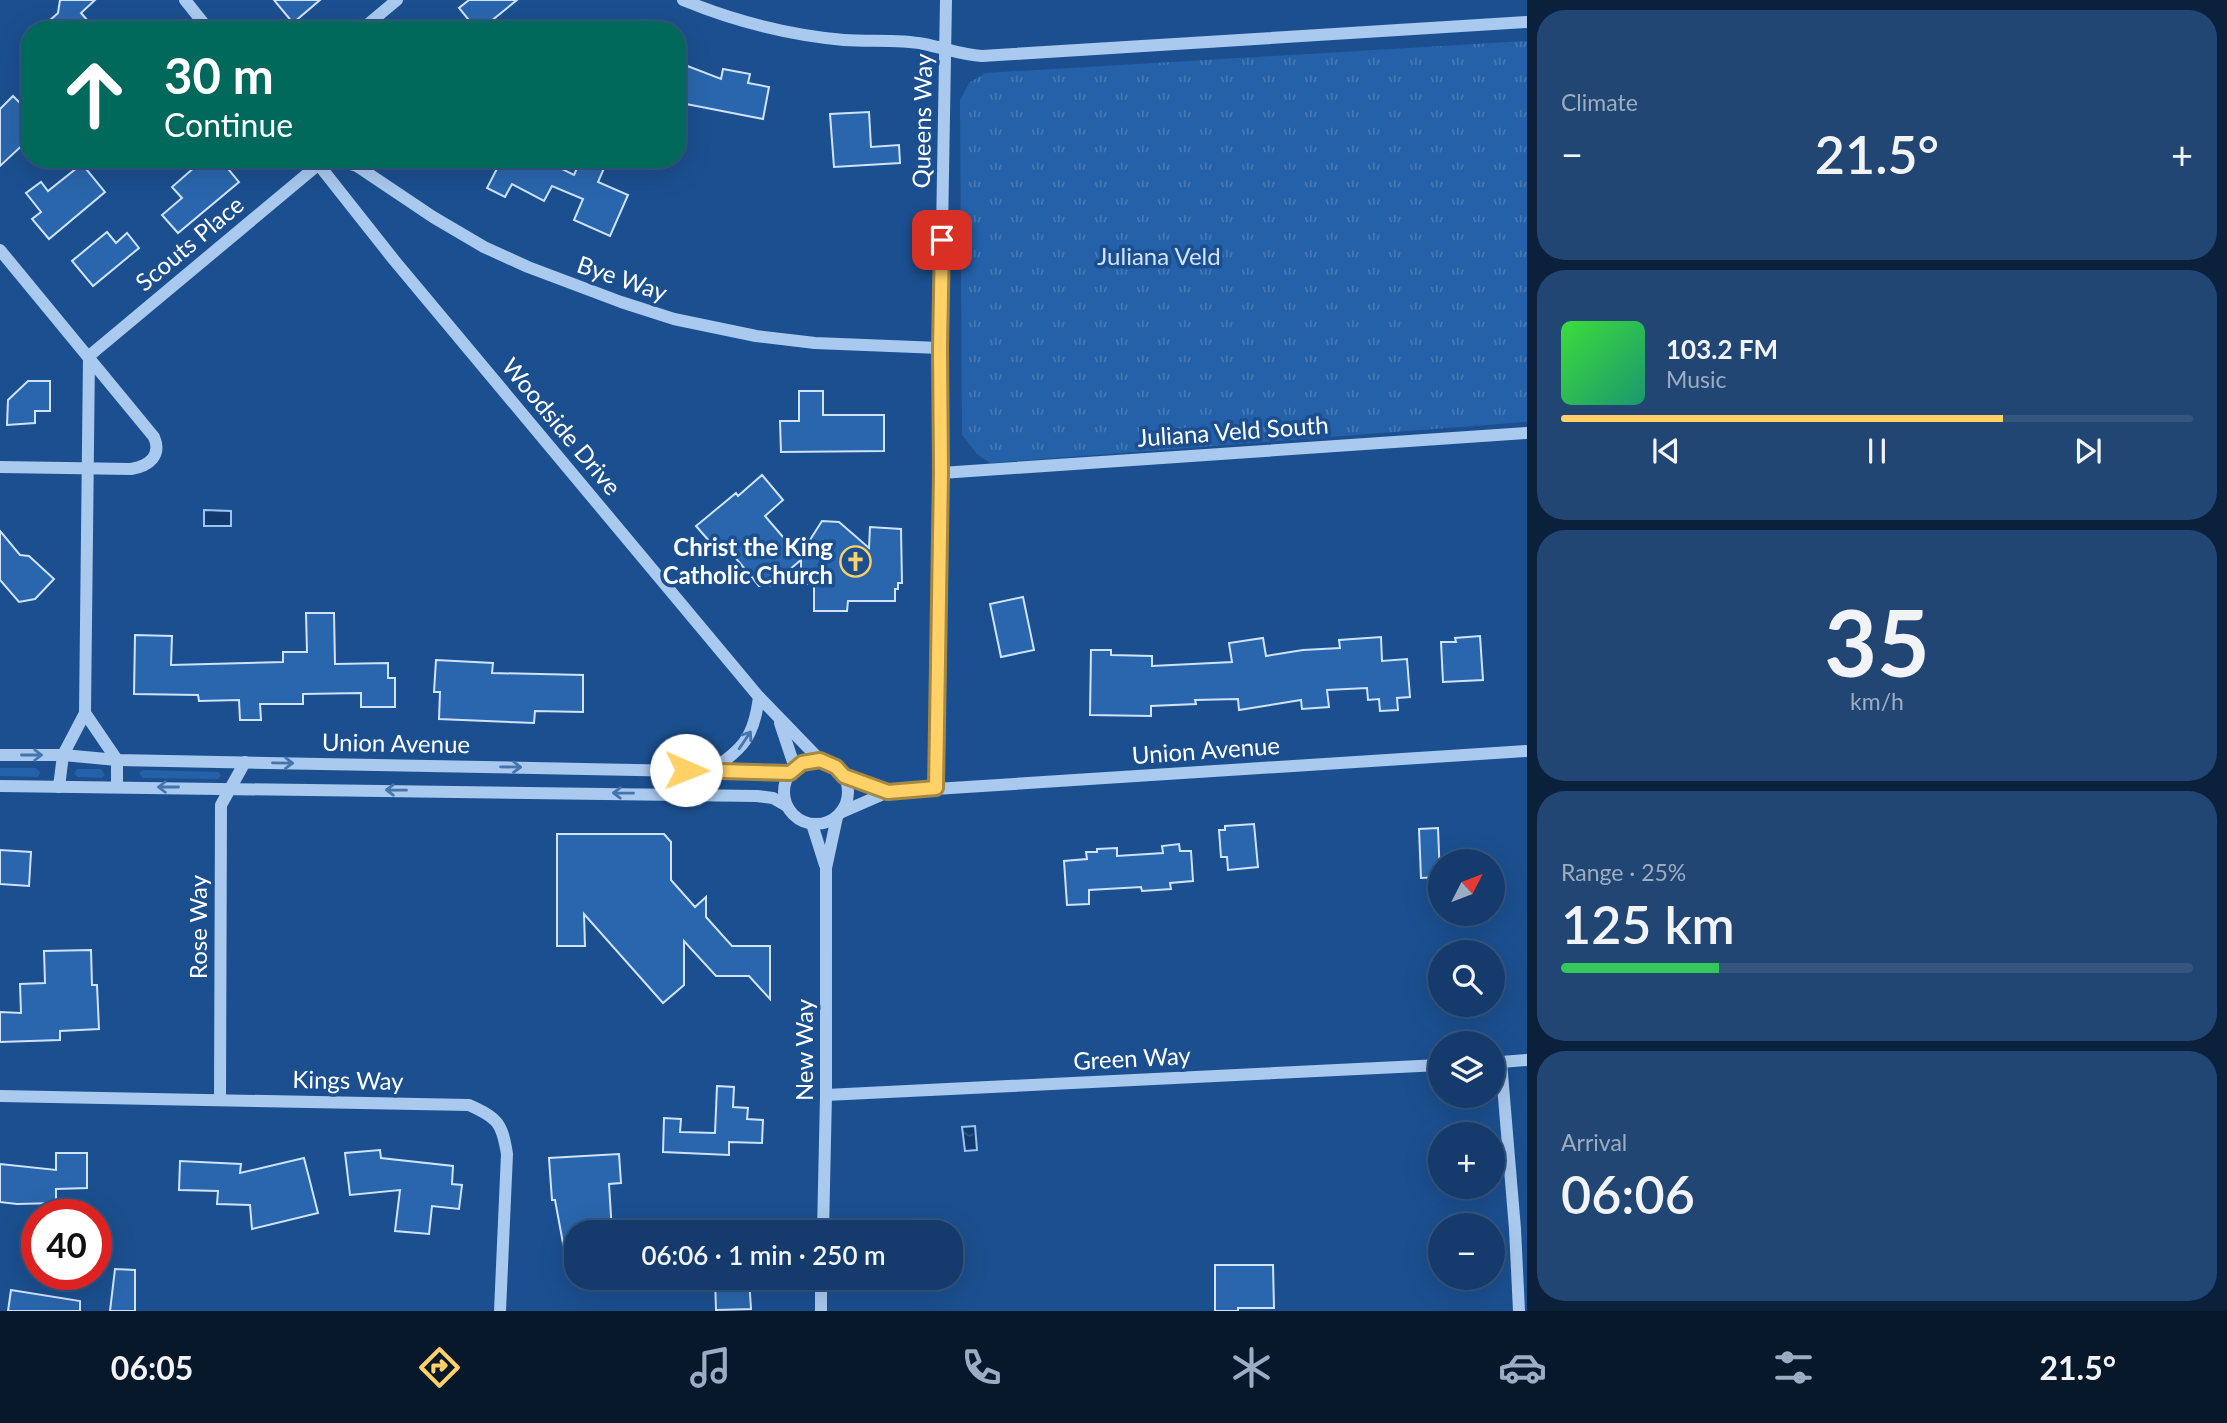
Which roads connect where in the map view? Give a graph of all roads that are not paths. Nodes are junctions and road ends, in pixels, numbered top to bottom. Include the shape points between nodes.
1 (185, 0) edge
2 (397, 0) edge
3 (683, 0) edge
4 (946, 0) edge
5 (202, 21) edge
6 (372, 21) edge
7 (1527, 22) edge
8 (946, 50) junction
9 (309, 168) edge
10 (323, 168) edge
11 (360, 168) edge
12 (0, 250) edge
13 (940, 348) junction
14 (89, 356) junction
15 (1527, 433) edge
16 (0, 467) edge
17 (89, 468) junction
18 (941, 473) junction
19 (759, 697) junction
20 (85, 713) junction
21 (779, 719) junction
22 (1527, 751) edge
23 (0, 755) edge
24 (64, 755) junction
25 (117, 760) junction
26 (820, 760) junction
27 (245, 762) junction
28 (562, 768) junction
29 (711, 770) junction
30 (793, 771) junction
31 (844, 776) junction
32 (0, 786) edge
33 (58, 787) junction
34 (117, 787) junction
35 (231, 788) junction
36 (936, 788) junction
37 (562, 792) junction
38 (888, 792) junction
39 (708, 795) junction
40 (787, 806) junction
41 (840, 814) junction
42 (813, 824) junction
43 (826, 868) junction
44 (1527, 1060) edge
45 (1505, 1061) edge
46 (1428, 1066) edge
47 (826, 1095) junction
48 (0, 1096) edge
49 (220, 1099) junction
50 (1504, 1108) edge
51 (822, 1220) edge
52 (1521, 1228) edge
53 (821, 1290) edge
54 (500, 1311) edge
55 (821, 1311) edge
56 (1519, 1311) edge

1 - 5 street
2 - 6 street
3 - 8 street via 794,33
4 - 8 street, Queens Way
7 - 8 street via 982,56
8 - 13 street, Queens Way
9 - 14 street, Scouts Place
10 - 19 street, Woodside Drive
11 - 13 street, Bye Way via 484,247 540,272 674,319 815,343
12 - 14 street
13 - 18 street, Queens Way
14 - 17 street
14 - 17 street via 154,437 158,451 143,467
15 - 18 street, Juliana Veld South
16 - 17 street
17 - 20 street
18 - 36 street, Queens Way
19 - 21 street, Woodside Drive
29 -> 19 street via 747,740
20 - 24 street
20 - 25 street
21 - 26 street, Woodside Drive
21 - 30 street, Woodside Drive
22 - 36 street, Union Avenue
23 -> 24 street, Union Avenue
24 - 25 street, Union Avenue
24 - 33 street
25 - 27 street, Union Avenue
25 - 34 street
26 - 30 street via 808,761
26 - 31 street
27 -> 28 street, Union Avenue
27 - 35 street, Rose Way
28 - 29 street, Union Avenue
28 - 37 street
29 - 30 street, Union Avenue
29 - 39 street
30 - 40 street via 784,790
31 - 38 street, Union Avenue
31 - 41 street via 848,797
32 - 33 street, Union Avenue
33 - 34 street, Union Avenue
35 -> 34 street, Union Avenue
37 -> 35 street, Union Avenue
35 - 49 street, Rose Way via 221,805
36 - 38 street, Union Avenue
39 -> 37 street, Union Avenue
38 - 41 street, Union Avenue
39 - 40 street, Union Avenue via 766,796
40 - 42 street via 797,818
41 - 42 street
41 - 43 street, New Way
42 - 43 street, New Way
43 - 47 street, New Way
44 - 45 street
46 - 47 street, Green Way
47 - 51 street, New Way
48 - 49 street, Kings Way
49 - 54 street, Kings Way via 470,1105 491,1115 504,1133 507,1154
50 - 52 street
52 - 56 street
53 - 55 street

